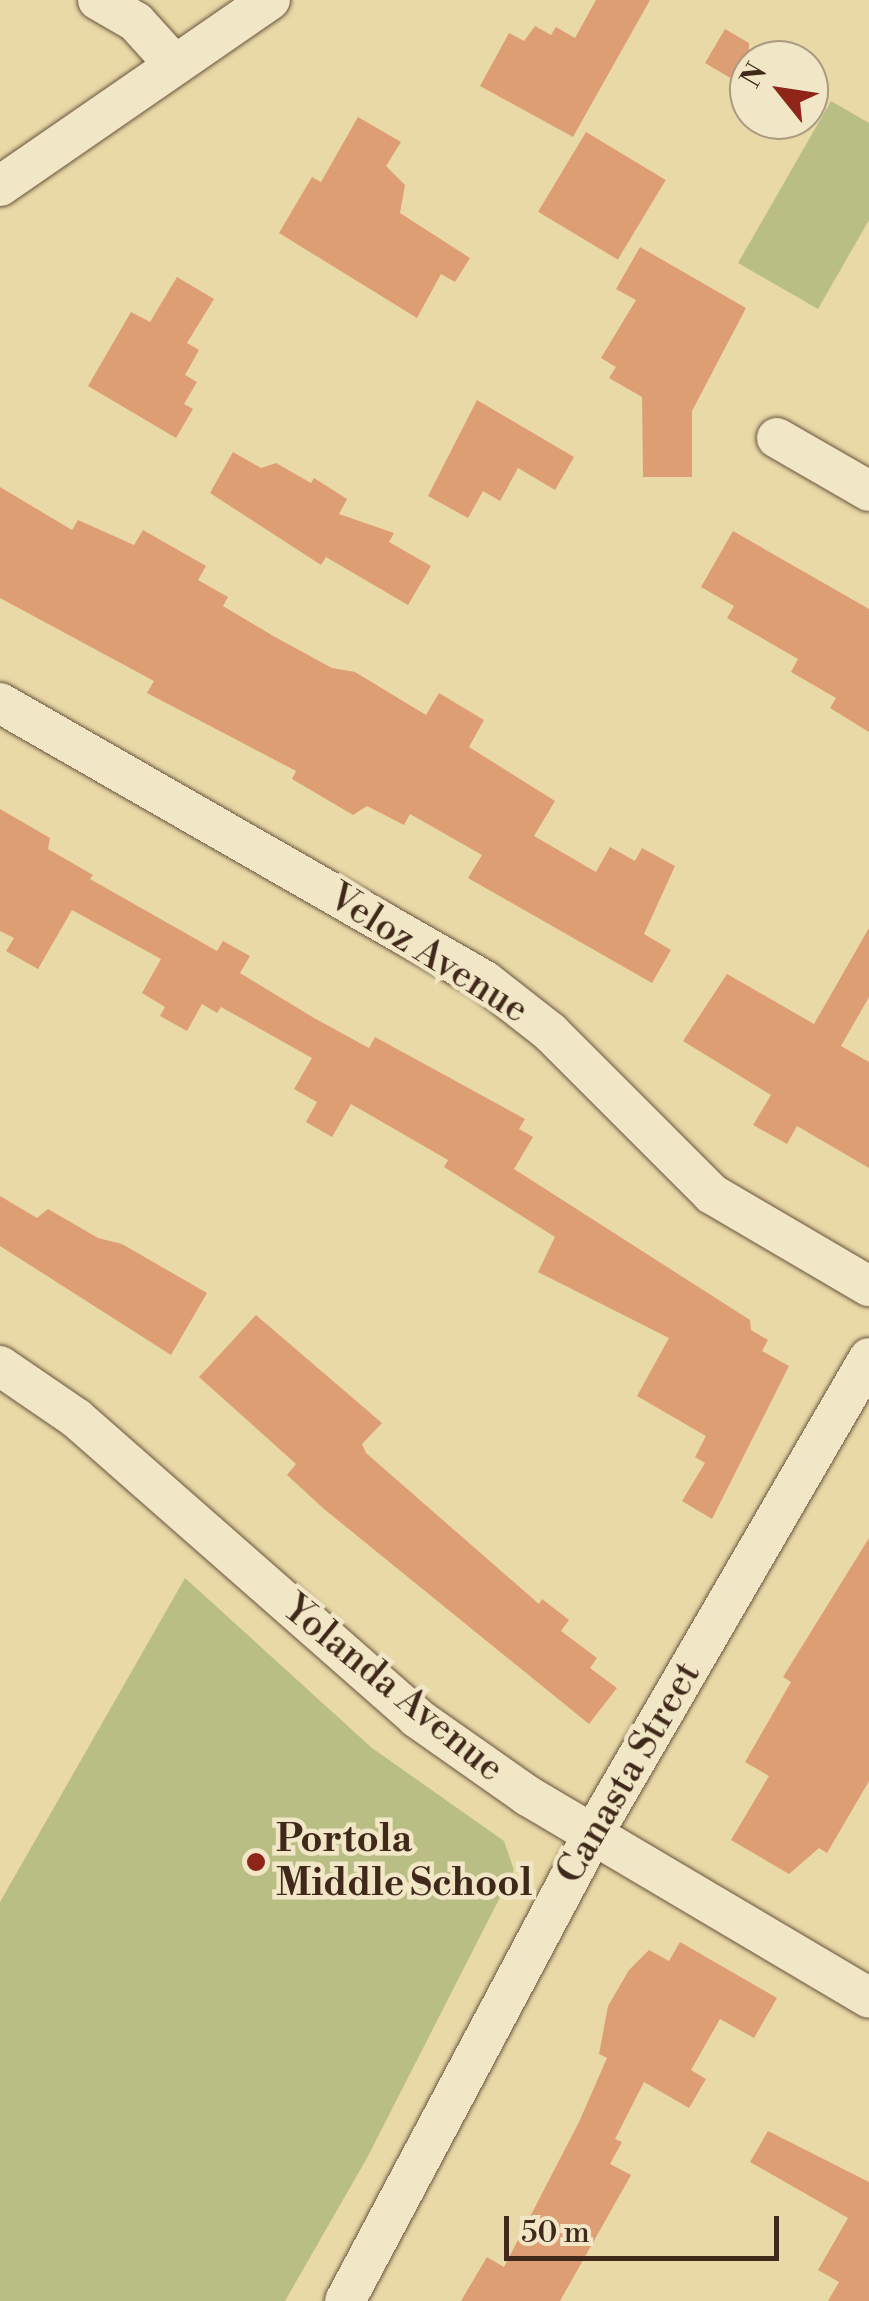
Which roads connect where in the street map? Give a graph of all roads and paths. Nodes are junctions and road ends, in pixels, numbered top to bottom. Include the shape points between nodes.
1 (98, 0) edge
2 (270, 0) edge
3 (175, 65) junction
4 (0, 186) edge
5 (777, 438) dead end
6 (869, 491) edge
7 (0, 703) edge
8 (869, 1286) edge
9 (869, 1358) edge
10 (0, 1366) edge
11 (593, 1834) junction
12 (869, 1998) edge
13 (344, 2301) edge

1 - 3 street via 136,22
2 - 3 street
3 - 4 street
5 - 6 street
7 - 8 street, Veloz Avenue via 498,990 550,1032 712,1194
9 - 11 street, Canasta Street
10 - 11 street, Yolanda Avenue via 76,1418 416,1718
11 - 12 street, Yolanda Avenue
11 - 13 street, Canasta Street

